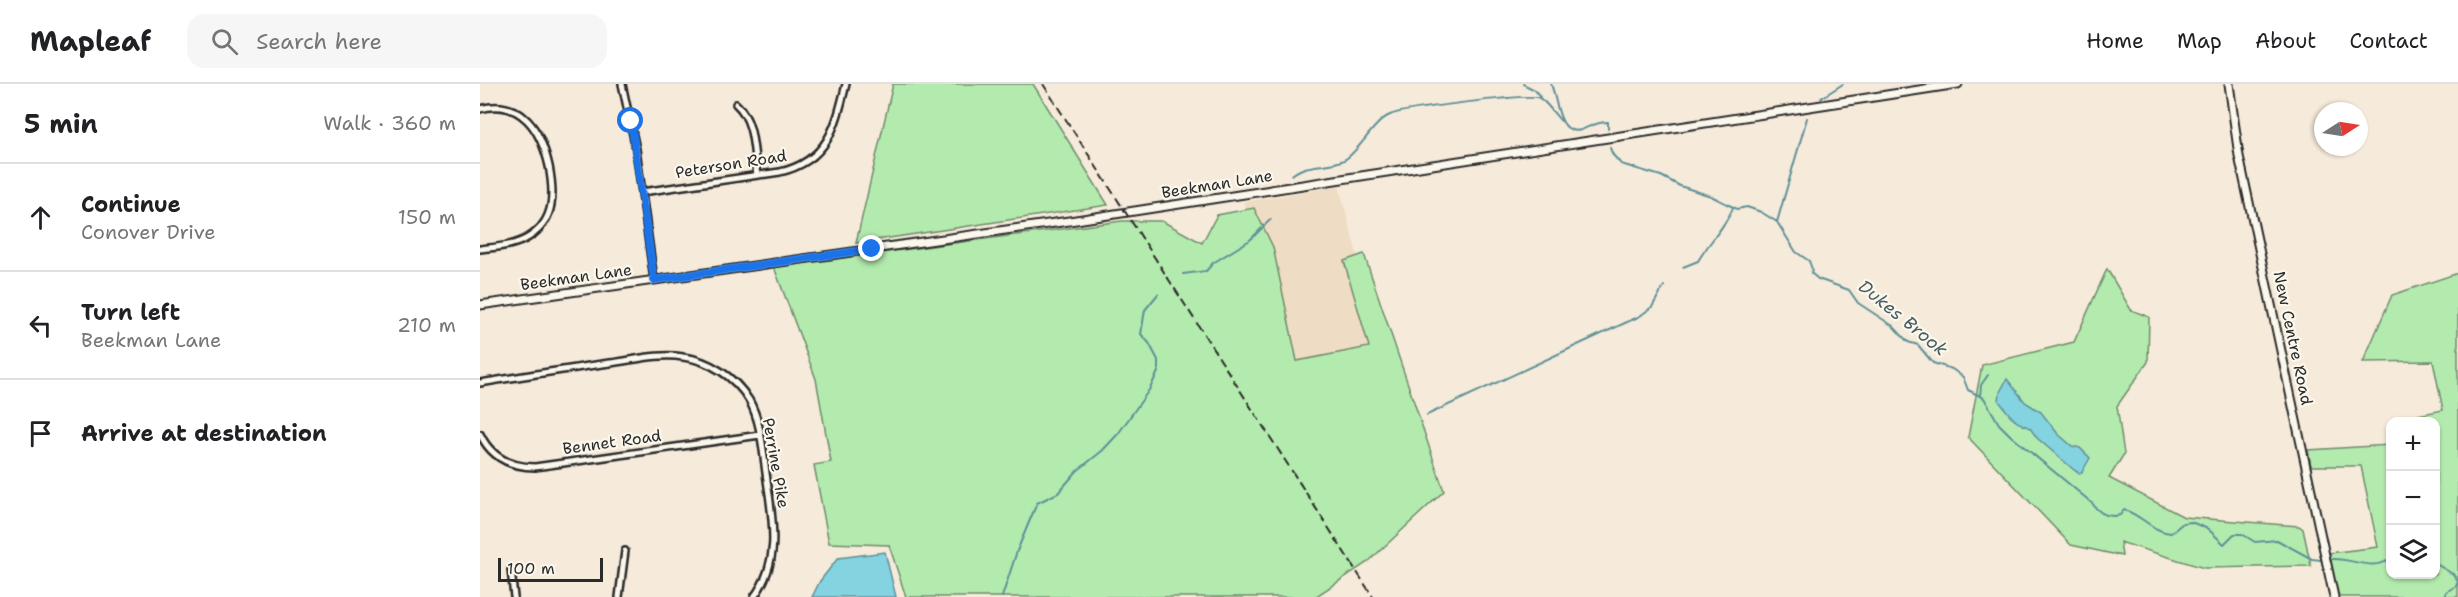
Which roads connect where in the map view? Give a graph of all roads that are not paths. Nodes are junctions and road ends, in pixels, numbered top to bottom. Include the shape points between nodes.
1 (622, 84) edge
2 (846, 84) edge
3 (1958, 84) edge
4 (2229, 84) edge
5 (736, 104) dead end
6 (480, 109) edge
7 (757, 175) junction
8 (642, 192) junction
9 (480, 249) edge
10 (654, 280) junction
11 (480, 305) edge
12 (480, 383) edge
13 (480, 435) edge
14 (760, 435) junction
15 (625, 551) dead end
16 (511, 570) dead end
17 (514, 597) edge
18 (619, 597) edge
19 (754, 597) edge
20 (2334, 597) edge

1 - 8 street
2 - 7 street, Peterson Road via 834,128 823,148 791,169
3 - 10 street, Beekman Lane via 1076,220
4 - 20 street, New Centre Road via 2239,156
5 - 7 street via 745,111 750,123
6 - 9 street via 513,111 529,121 542,138 554,190 550,210 531,236 508,245
7 - 8 street, Peterson Road
8 - 10 street
10 - 11 street, Beekman Lane
12 - 14 street, Perrine Pike via 660,356 684,357 714,366 734,382 751,406
13 - 14 street, Bennet Road via 496,455 525,467
14 - 19 street, Perrine Pike via 774,543 770,568
15 - 18 street
16 - 17 street

